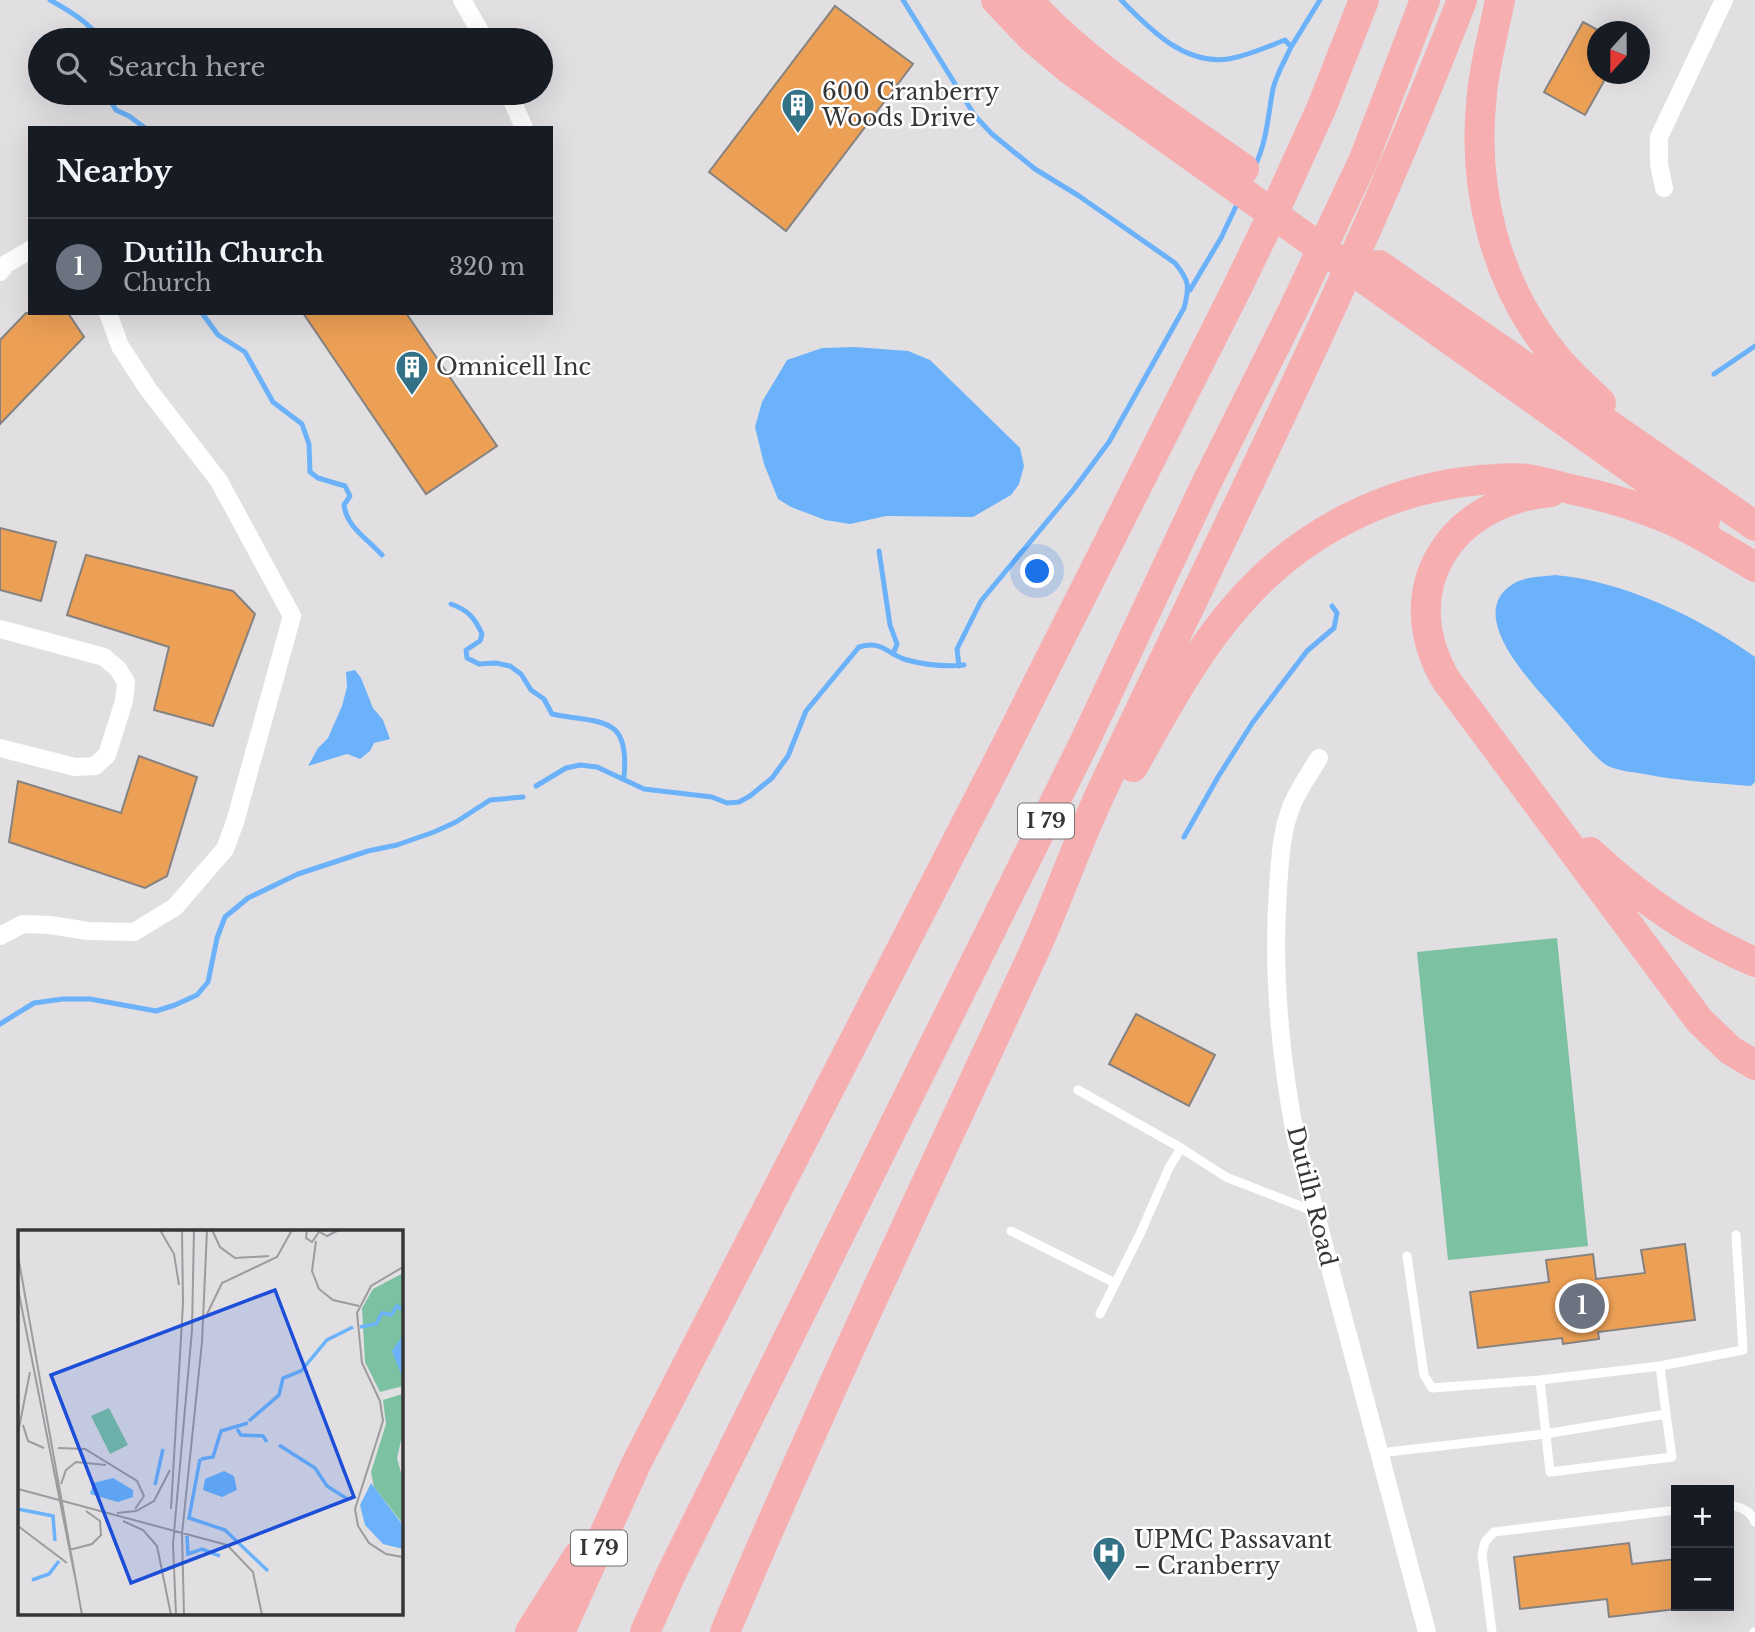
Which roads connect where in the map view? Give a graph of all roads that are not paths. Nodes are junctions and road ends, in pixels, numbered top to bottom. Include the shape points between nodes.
1 (462, 0) edge
2 (996, 0) edge
3 (1028, 0) edge
4 (1364, 0) edge
5 (1425, 0) edge
6 (1462, 0) edge
7 (1500, 0) edge
8 (1724, 0) edge
9 (478, 28) edge
10 (514, 105) edge
11 (523, 126) edge
12 (1219, 163) junction
13 (1664, 188) dead end
14 (28, 251) edge
15 (0, 272) edge
16 (1385, 282) junction
17 (109, 315) edge
18 (1648, 450) junction
19 (1586, 492) junction
20 (1755, 526) edge
21 (1755, 560) edge
22 (1755, 567) edge
23 (0, 629) edge
24 (0, 748) edge
25 (1319, 758) dead end
26 (1522, 783) junction
27 (0, 936) edge
28 (1036, 946) junction
29 (1755, 961) edge
30 (1755, 1065) edge
31 (1078, 1090) dead end
32 (1181, 1148) junction
33 (1315, 1211) junction
34 (1011, 1231) dead end
35 (1736, 1235) dead end
36 (1407, 1256) dead end
37 (1115, 1283) junction
38 (1100, 1314) dead end
39 (1660, 1366) junction
40 (1540, 1380) junction
41 (1666, 1415) junction
42 (1545, 1434) junction
43 (1379, 1453) junction
44 (636, 1464) junction
45 (1734, 1506) edge
46 (1671, 1511) edge
47 (1755, 1522) edge
48 (530, 1632) edge
49 (560, 1632) edge
50 (645, 1632) edge
51 (725, 1632) edge
52 (1427, 1632) edge
53 (1492, 1632) edge

1 - 9 street
2 - 12 highway via 1069,69
3 - 12 highway via 1067,39
4 - 44 highway, I 79 via 1321,109 1237,288
5 - 50 highway, I 79 via 1364,159 1295,306
6 - 28 highway via 1340,289 1100,793
7 - 18 highway via 1479,121 1488,221 1517,301 1535,330 1559,362
8 - 13 street via 1659,137
10 - 11 street
12 - 16 highway
14 - 15 street
16 - 18 highway
16 - 21 highway
17 - 27 street via 134,368 219,481 292,616 225,849 175,907 134,932 23,924
18 - 20 highway
19 - 22 highway via 1668,519
19 - 26 highway via 1519,496 1490,507 1454,536 1430,582 1427,633 1437,666
19 - 28 highway via 1529,479 1448,484 1350,516 1284,559 1212,636 1172,699
23 - 24 street via 104,657 126,682 107,755 95,766 75,768
25 - 33 street, Dutilh Road via 1286,821 1276,946 1282,1061
26 - 29 highway via 1632,889 1672,917
26 - 30 highway via 1699,1020 1730,1051
28 - 51 highway via 857,1330
31 - 32 lane
32 - 33 lane via 1226,1177
32 - 37 lane
33 - 43 street, Dutilh Road
34 - 37 lane
35 - 39 lane via 1743,1350
36 - 40 lane via 1424,1375 1432,1388
37 - 38 lane
39 - 40 lane
39 - 41 lane
40 - 42 lane
41 - 42 lane
41 - 42 lane via 1672,1457 1550,1472
42 - 43 lane
43 - 52 street, Dutilh Road
44 - 48 highway
44 - 49 highway, I 79
45 - 47 lane via 1746,1510
46 - 53 lane via 1494,1532 1482,1555

